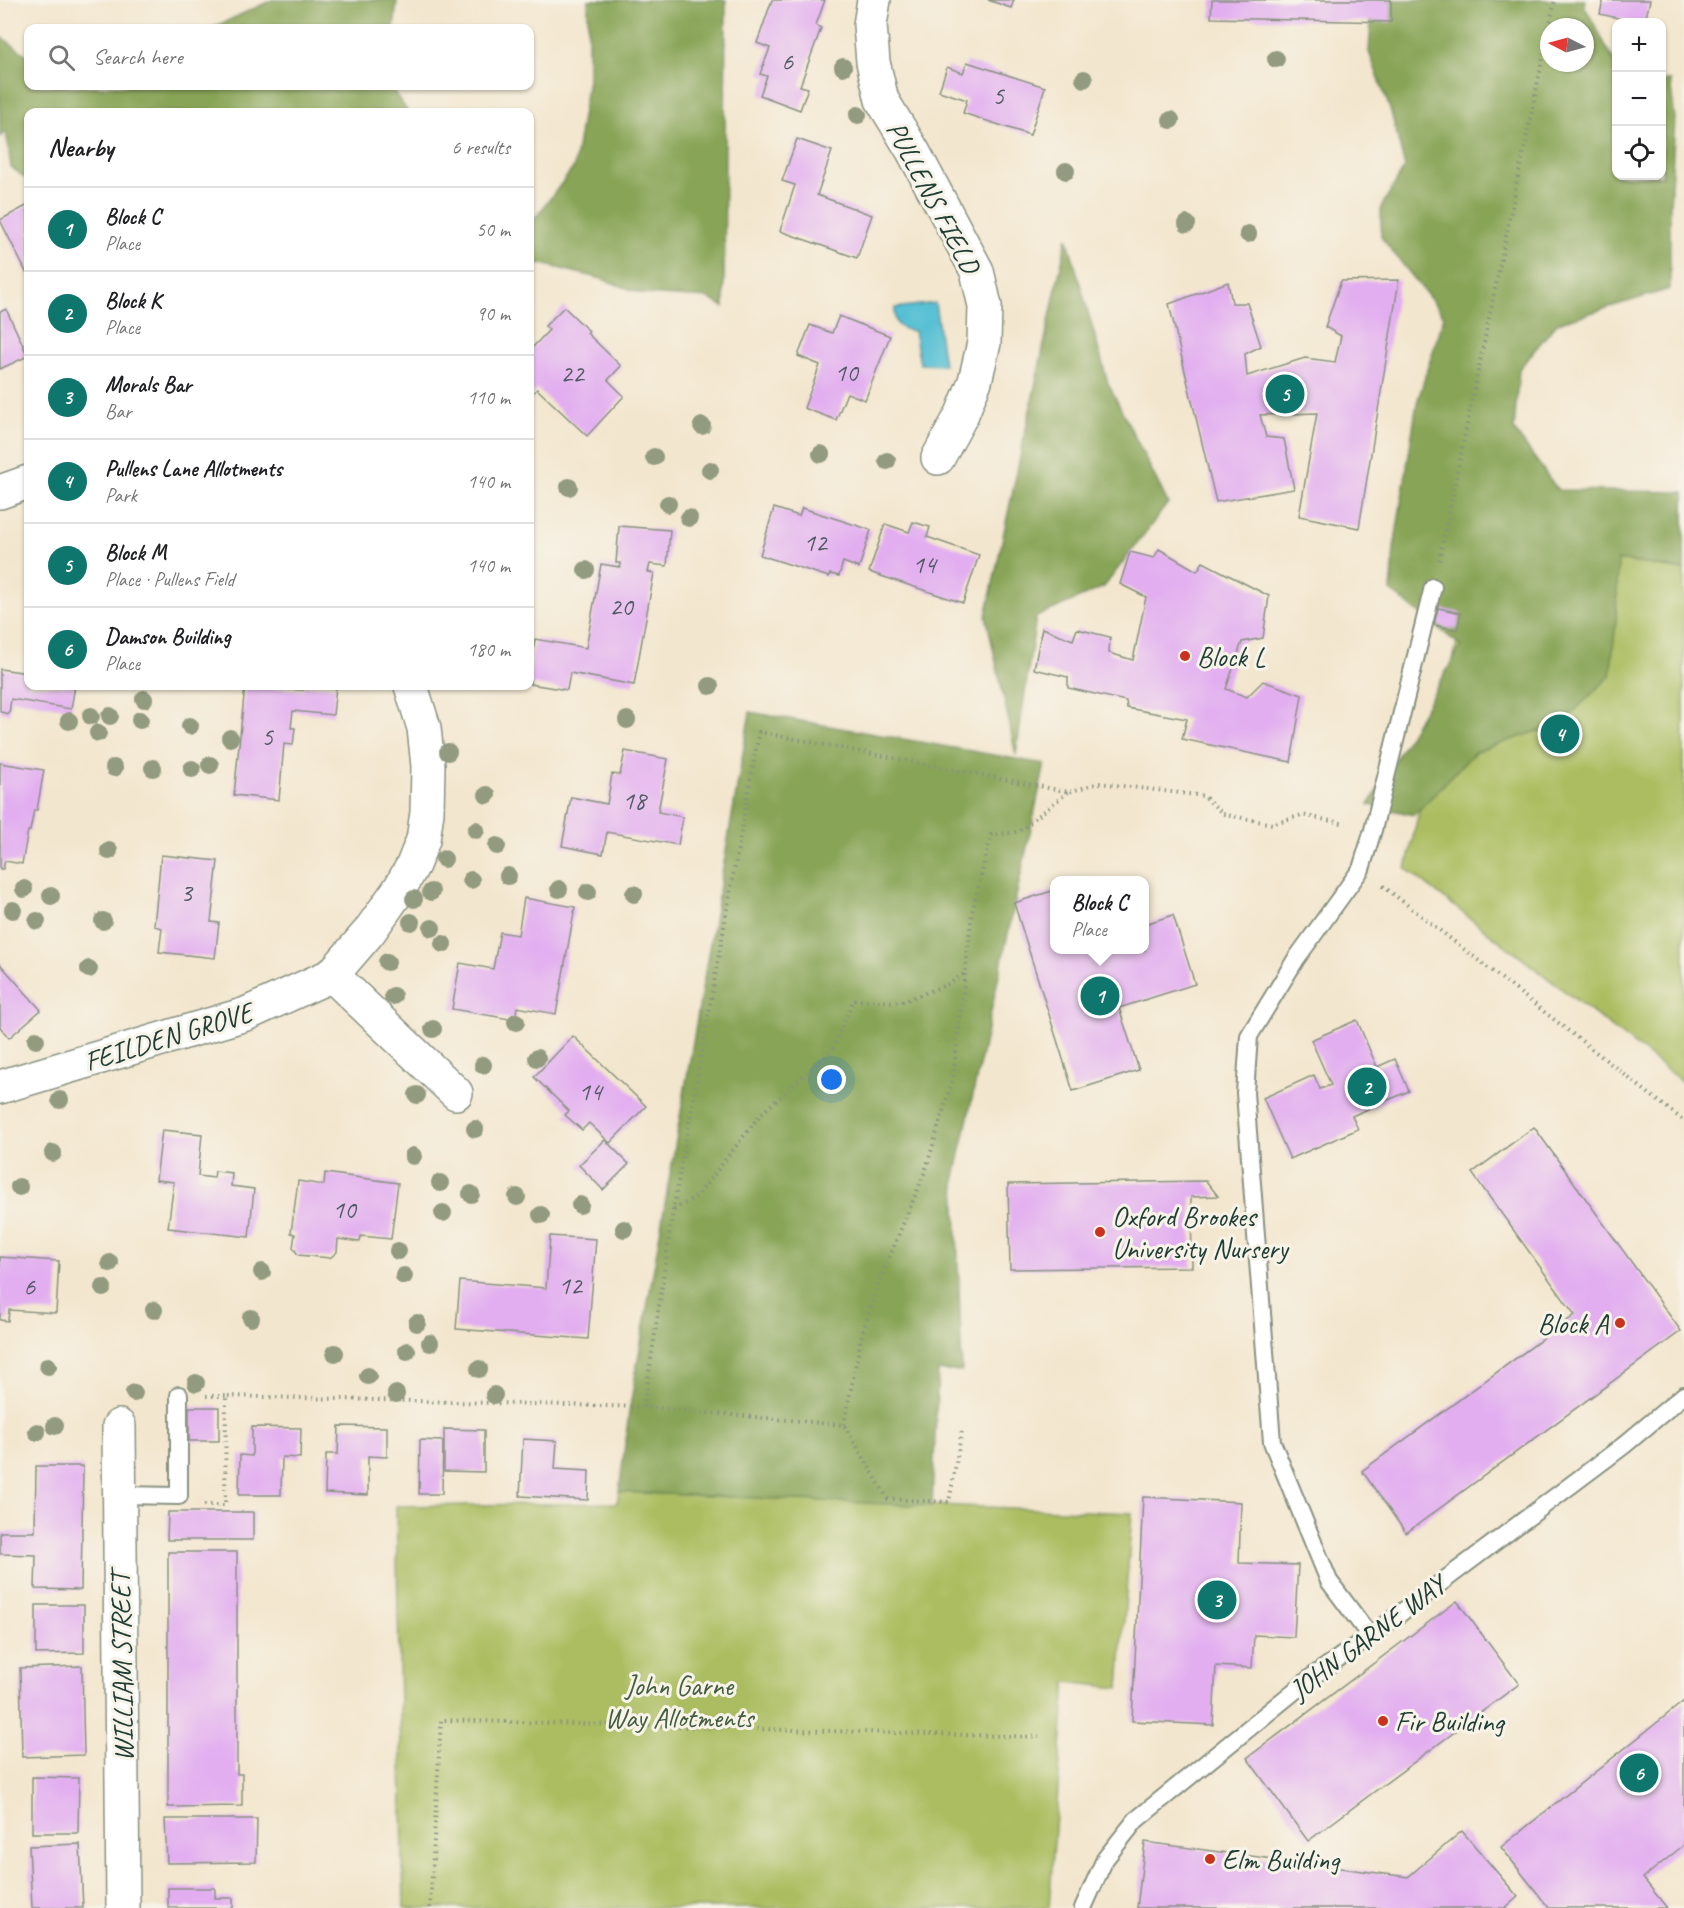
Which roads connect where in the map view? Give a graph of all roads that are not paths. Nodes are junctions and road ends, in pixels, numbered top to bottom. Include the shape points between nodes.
1 (874, 0) edge
2 (938, 458) dead end
3 (24, 483) edge
4 (0, 492) edge
5 (1433, 587) road end
6 (412, 690) edge
7 (332, 975) junction
8 (0, 1087) edge
9 (456, 1093) dead end
10 (179, 1395) dead end
11 (1684, 1395) edge
12 (119, 1426) dead end
13 (119, 1495) junction
14 (1370, 1636) junction
15 (123, 1908) edge
16 (1083, 1908) edge

1 - 2 street, PULLENS FIELD via 870,25 882,100 977,271 985,306 984,343 975,381
3 - 4 street
5 - 14 lane via 1361,869 1296,959 1249,1036 1245,1093 1272,1442 1329,1581
6 - 7 street, FEILDEN GROVE via 424,728 428,766 423,840 400,888
7 - 8 street, FEILDEN GROVE via 246,1014
7 - 9 street
10 - 13 lane via 179,1496
11 - 14 lane, JOHN GARNE WAY via 1623,1446
12 - 13 street, WILLIAM STREET
13 - 15 street, WILLIAM STREET
14 - 16 lane, JOHN GARNE WAY via 1268,1711 1136,1820 1105,1859

